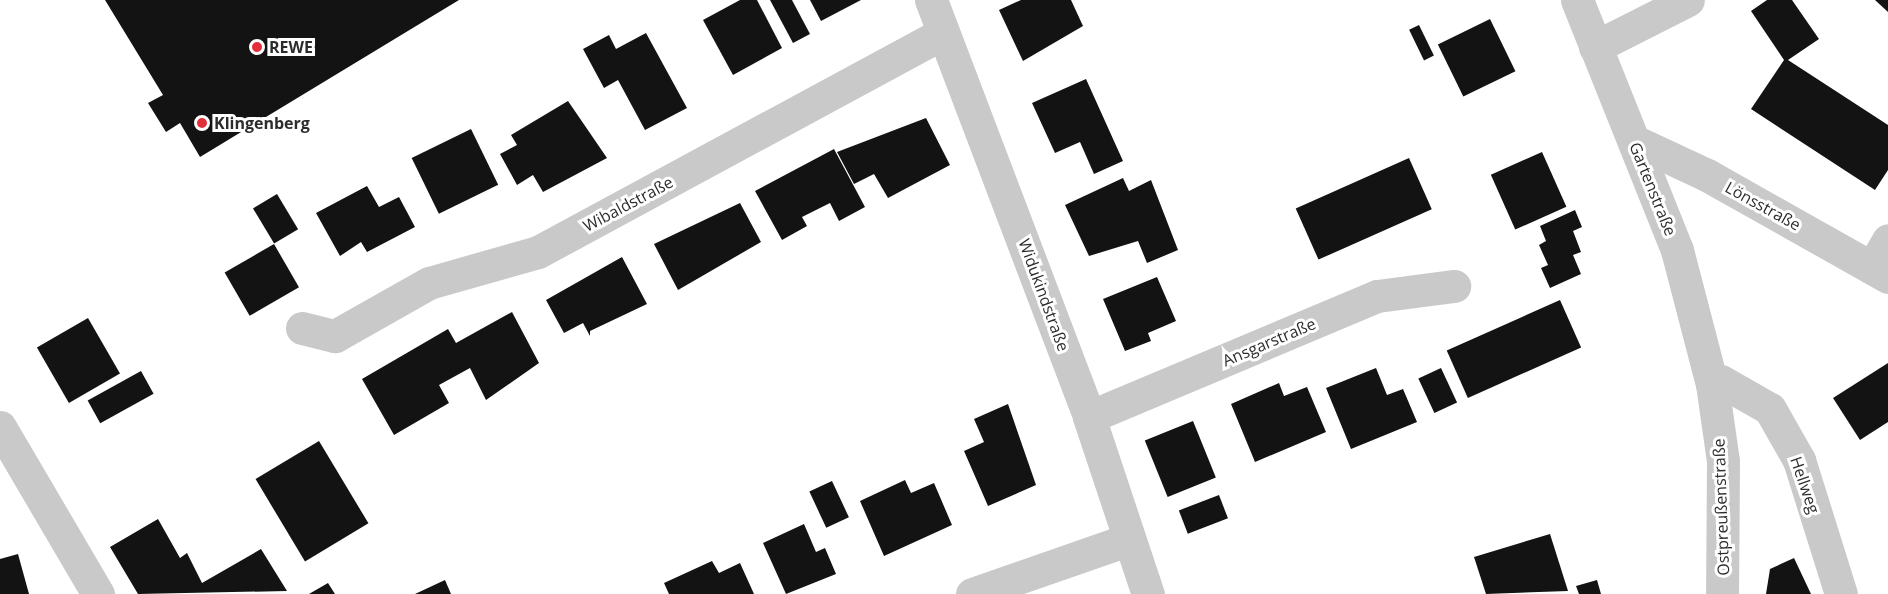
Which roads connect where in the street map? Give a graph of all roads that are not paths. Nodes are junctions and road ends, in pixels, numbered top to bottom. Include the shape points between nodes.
1 (932, 0) edge
2 (1577, 0) edge
3 (1688, 0) edge
4 (942, 34) junction
5 (1595, 47) junction
6 (1634, 141) junction
7 (1883, 262) edge
8 (1454, 286) dead end
9 (302, 328) dead end
10 (1712, 384) junction
11 (1089, 417) junction
12 (0, 427) edge
13 (1127, 540) junction
14 (98, 594) edge
15 (972, 594) edge
16 (1148, 594) edge
17 (1722, 594) edge
18 (1841, 594) edge

1 - 4 street, Widukindstraße
2 - 5 street, Gartenstraße
3 - 5 street
4 - 9 street, Wibaldstraße via 538,252 429,282 335,336
4 - 11 street, Widukindstraße
5 - 6 street, Gartenstraße
6 - 7 street, Lönsstraße
6 - 10 street, Gartenstraße via 1677,250
8 - 11 street, Ansgarstraße via 1377,296
10 - 17 street, Ostpreußenstraße via 1723,460
10 - 18 street, Hellweg via 1721,381 1770,409 1799,460
11 - 13 street, Widukindstraße
12 - 14 street
13 - 15 street
13 - 16 street, Widukindstraße

